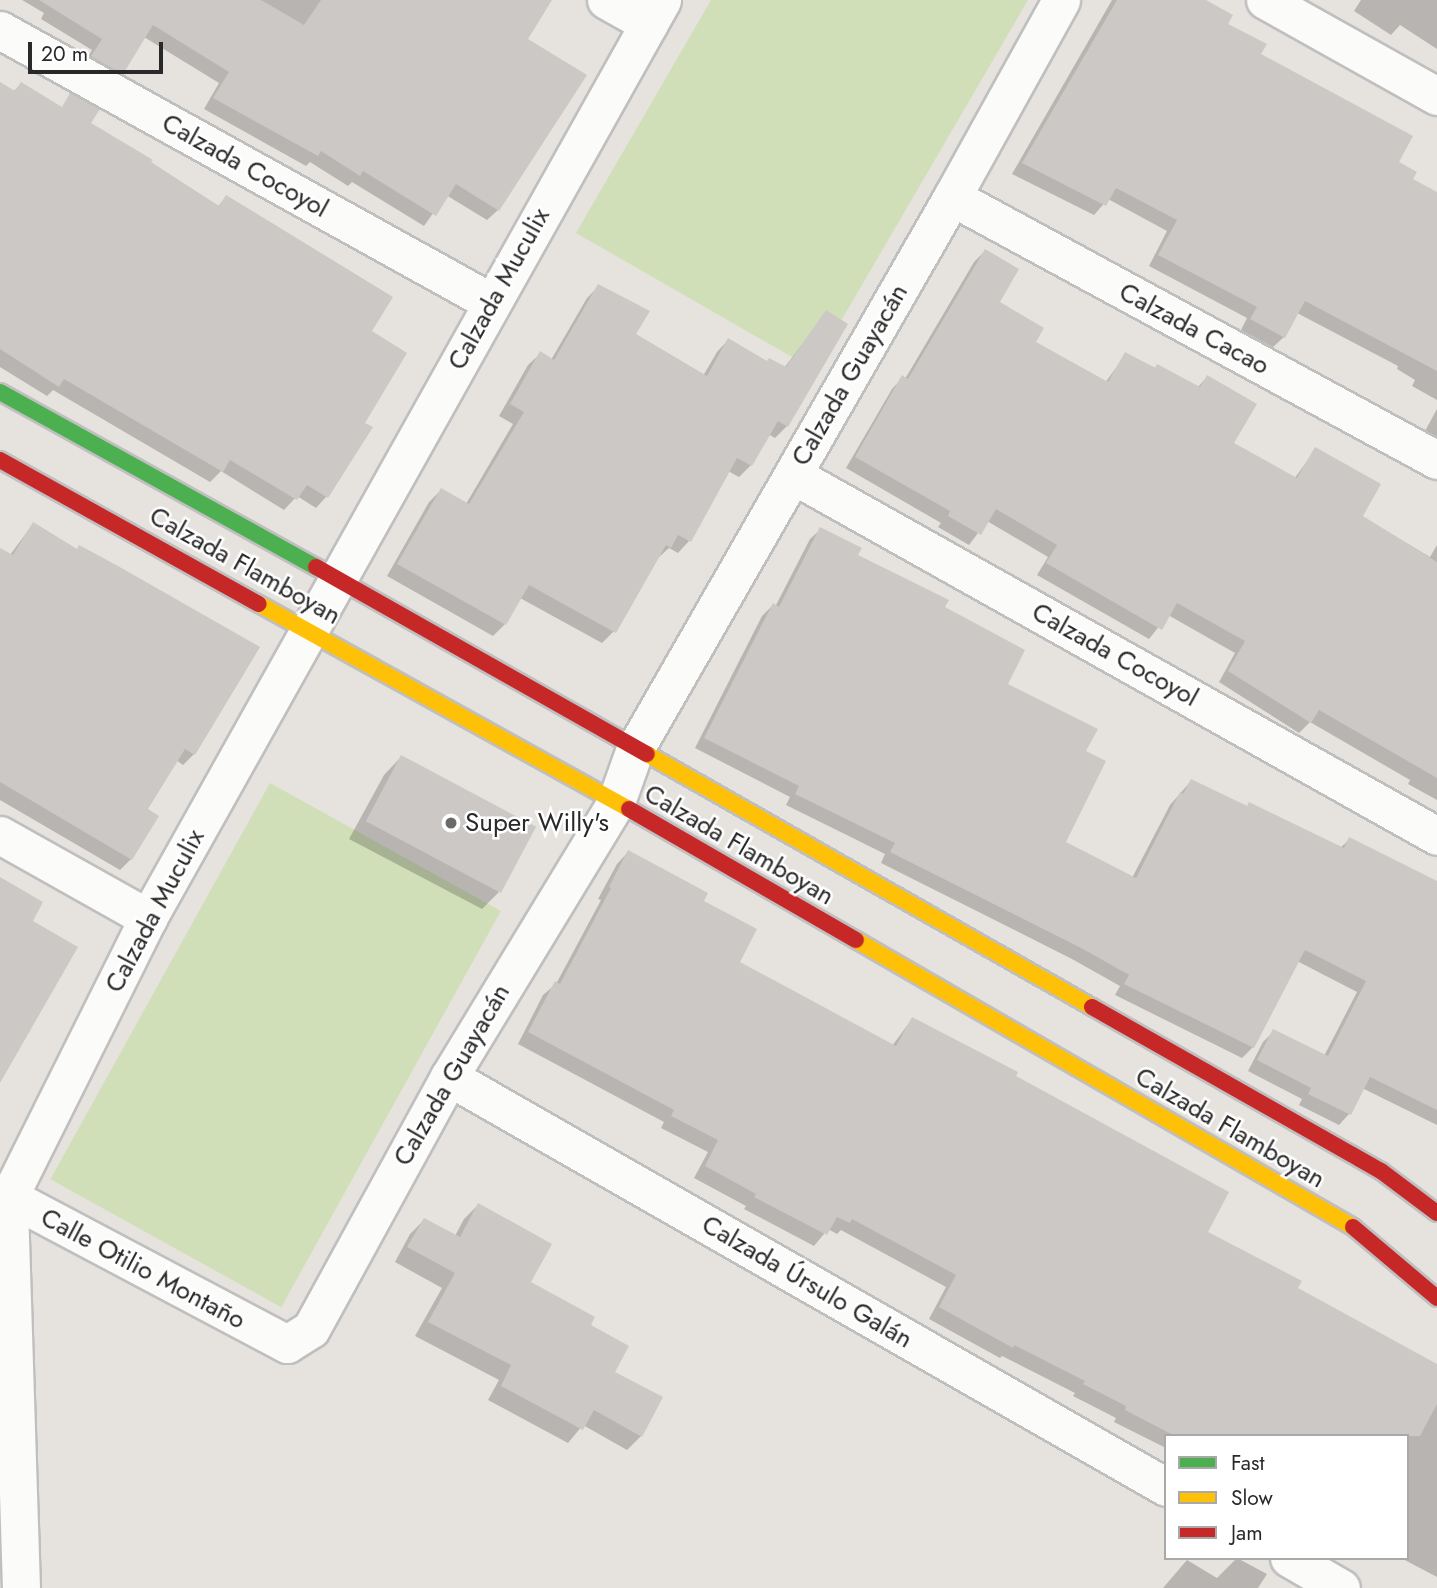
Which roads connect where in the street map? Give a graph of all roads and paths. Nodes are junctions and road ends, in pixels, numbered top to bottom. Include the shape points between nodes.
1 (606, 0) edge
2 (1061, 0) edge
3 (1265, 0) edge
4 (656, 12) edge
5 (0, 30) edge
6 (1437, 96) edge
7 (952, 197) junction
8 (491, 302) junction
9 (0, 392) edge
10 (0, 460) edge
11 (1437, 460) edge
12 (793, 475) junction
13 (340, 580) junction
14 (311, 630) junction
15 (635, 749) junction
16 (616, 802) junction
17 (0, 835) edge
18 (1437, 836) edge
19 (148, 918) junction
20 (449, 1077) junction
21 (5, 1195) edge
22 (1437, 1213) edge
23 (1437, 1298) edge
24 (287, 1344) joint
25 (1164, 1487) edge
26 (10, 1532) edge
27 (1292, 1560) edge
28 (21, 1588) edge
29 (1341, 1588) edge

1 - 4 street
2 - 7 street, Calzada Guayacán
3 - 6 street
4 - 8 street, Calzada Muculix
5 - 8 street, Calzada Cocoyol
7 - 11 street, Calzada Cacao
7 - 12 street, Calzada Guayacán
8 - 13 street, Calzada Muculix
9 - 13 main road, Calzada Flamboyan
10 - 14 main road, Calzada Flamboyan
12 - 15 street, Calzada Guayacán
12 - 18 street, Calzada Cocoyol
13 - 14 street, Calzada Muculix
13 - 15 main road, Calzada Flamboyan
14 - 16 main road, Calzada Flamboyan
14 - 19 street, Calzada Muculix
15 - 16 street, Calzada Guayacán
15 - 22 main road, Calzada Flamboyan via 1381,1171
16 - 20 street, Calzada Guayacán
16 - 23 main road, Calzada Flamboyan via 1353,1227
17 - 19 street
19 - 21 street, Calzada Muculix
20 - 24 street, Calzada Guayacán via 311,1329
20 - 25 street, Calzada Úrsulo Galán
21 - 24 street, Calle Otilio Montaño
21 - 26 street
26 - 28 street
27 - 29 street

